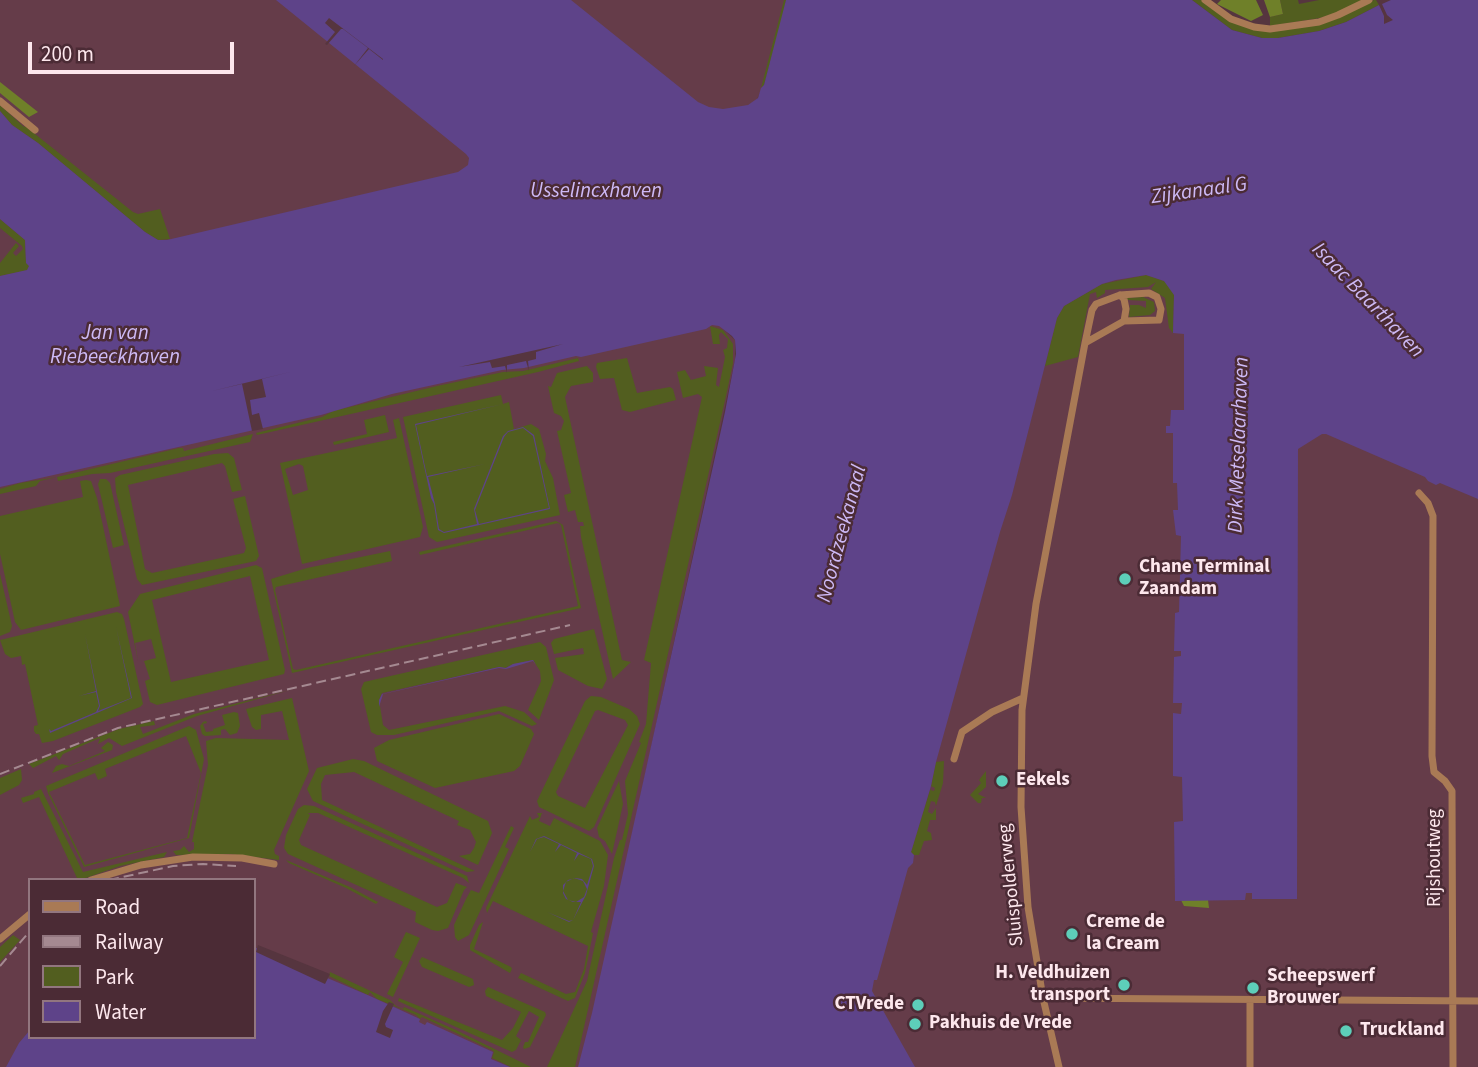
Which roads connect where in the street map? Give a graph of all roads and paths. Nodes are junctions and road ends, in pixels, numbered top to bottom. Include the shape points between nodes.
1 (1205, 0) edge
2 (1369, 0) edge
3 (0, 101) edge
4 (35, 130) dead end
5 (1120, 295) junction
6 (1124, 321) junction
7 (1085, 343) junction
8 (1419, 493) dead end
9 (1023, 698) junction
10 (954, 759) dead end
11 (274, 864) dead end
12 (98, 878) edge
13 (28, 916) edge
14 (0, 939) edge
15 (1043, 998) junction
16 (1250, 1001) junction
17 (1452, 1001) junction
18 (1478, 1001) edge
19 (1059, 1067) edge
20 (1250, 1067) edge
21 (1453, 1067) edge

1 - 2 street via 1231,19 1270,29 1319,22
3 - 4 street
5 - 6 street via 1126,309
5 - 6 street via 1149,293 1157,297 1161,309 1159,320
5 - 7 street, Sluispolderweg via 1096,304
6 - 7 street
7 - 9 street, Sluispolderweg
8 - 17 street, Rijshoutweg via 1433,516 1432,756 1434,772 1452,791
9 - 10 street via 962,732
9 - 15 street, Sluispolderweg via 1023,842 1031,932
11 - 12 street via 242,858 193,858 141,865
13 - 14 street
15 - 16 street
15 - 19 street, Sluispolderweg
16 - 17 street
16 - 20 street
17 - 18 street
17 - 21 street, Rijshoutweg

